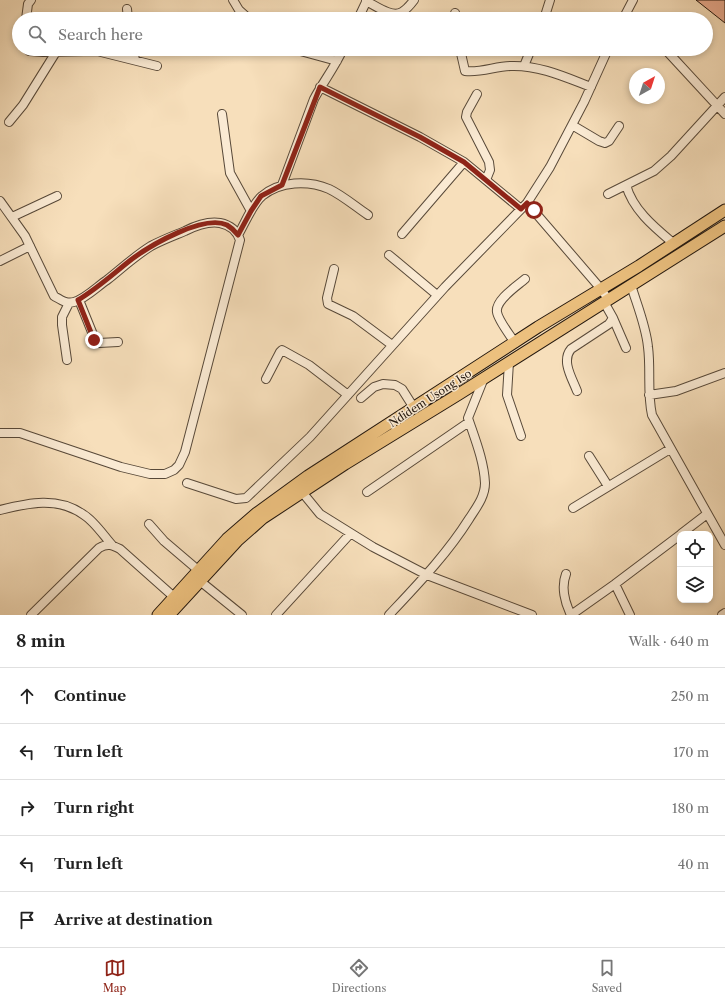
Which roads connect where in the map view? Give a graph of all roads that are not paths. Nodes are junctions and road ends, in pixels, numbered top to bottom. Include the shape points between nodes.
1 (31, 0) edge
2 (233, 0) edge
3 (414, 0) edge
4 (550, 0) edge
5 (623, 0) edge
6 (366, 1) edge
7 (632, 2) edge
8 (127, 9) dead end
9 (27, 12) edge
10 (127, 12) edge
11 (241, 12) edge
12 (361, 12) edge
13 (388, 12) edge
14 (401, 12) edge
15 (546, 12) edge
16 (629, 12) edge
17 (54, 56) edge
18 (118, 56) edge
19 (134, 56) edge
20 (319, 56) edge
21 (340, 56) edge
22 (462, 56) edge
23 (528, 56) edge
24 (605, 56) edge
25 (672, 56) edge
26 (135, 60) junction
27 (337, 61) junction
28 (157, 66) dead end
29 (524, 66) junction
30 (320, 87) junction
31 (591, 87) junction
32 (476, 94) dead end
33 (725, 97) edge
34 (718, 105) junction
35 (222, 114) dead end
36 (725, 114) edge
37 (9, 122) dead end
38 (572, 125) junction
39 (619, 126) dead end
40 (464, 162) junction
41 (486, 180) junction
42 (282, 185) junction
43 (626, 185) junction
44 (608, 194) dead end
45 (57, 196) dead end
46 (0, 201) edge
47 (524, 206) junction
48 (725, 210) edge
49 (251, 211) junction
50 (368, 215) dead end
51 (12, 217) junction
52 (724, 229) edge
53 (402, 234) dead end
54 (238, 235) junction
55 (673, 243) junction
56 (30, 246) junction
57 (389, 255) dead end
58 (0, 261) edge
59 (334, 269) dead end
60 (525, 279) dead end
61 (631, 285) junction
62 (601, 288) junction
63 (437, 295) junction
64 (78, 300) junction
65 (606, 301) junction
66 (69, 303) junction
67 (613, 318) junction
68 (118, 342) dead end
69 (515, 343) junction
70 (392, 346) junction
71 (626, 348) dead end
72 (67, 360) dead end
73 (509, 362) junction
74 (725, 373) edge
75 (484, 378) junction
76 (266, 379) dead end
77 (577, 391) dead end
78 (348, 395) junction
79 (650, 395) junction
80 (361, 398) dead end
81 (414, 408) junction
82 (469, 422) junction
83 (0, 433) edge
84 (521, 436) dead end
85 (670, 449) junction
86 (589, 456) dead end
87 (187, 483) dead end
88 (608, 486) junction
89 (302, 492) junction
90 (367, 492) dead end
91 (573, 508) dead end
92 (0, 510) edge
93 (707, 514) junction
94 (149, 524) dead end
95 (684, 531) edge
96 (350, 534) junction
97 (677, 536) edge
98 (112, 544) junction
99 (725, 545) edge
100 (198, 570) junction
101 (566, 574) dead end
102 (427, 575) junction
103 (200, 582) junction
104 (615, 584) junction
105 (174, 597) junction
106 (725, 613) edge
107 (528, 614) edge
108 (31, 615) edge
109 (158, 615) edge
110 (169, 615) edge
111 (242, 615) edge
112 (276, 615) edge
113 (389, 615) edge
114 (571, 615) edge
115 (630, 615) edge
116 (722, 615) edge

1 - 9 street
2 - 11 street
3 - 14 street
4 - 15 street
5 - 7 street
6 - 12 street
6 - 13 street
7 - 16 street
8 - 10 street
17 - 37 street via 23,105
18 - 26 street
19 - 26 street
20 - 27 street
21 - 27 street
22 - 29 street via 464,70 467,72
23 - 29 street
24 - 31 street
25 - 34 street
26 - 28 street
27 - 30 street
29 - 31 street via 552,71
30 - 40 street via 407,130
30 - 42 street
31 - 38 street
32 - 41 street via 466,117 490,162
33 - 34 street
34 - 36 street
34 - 43 street via 654,171
35 - 49 street via 230,172
38 - 39 street via 605,143
38 - 47 street via 550,167
40 - 41 street
40 - 53 street
41 - 47 street
42 - 49 street via 261,196
42 - 50 street via 302,184 329,190
43 - 44 street
43 - 55 street via 628,194 640,212
45 - 51 street
46 - 51 street
47 - 62 street
47 - 63 street
48 - 55 highway, Ndidem Usong Iso
49 - 54 street
51 - 56 street
52 - 61 highway, Ndidem Usong Iso
54 - 64 street via 226,225 216,223 194,227 151,247
54 - 83 street via 240,240 185,452 174,470 164,474 150,474 121,467 20,433
55 - 62 highway, Ndidem Usong Iso
56 - 58 street
56 - 66 street via 54,296
57 - 63 street
59 - 70 street via 328,304 353,316
60 - 69 street via 506,294 497,308 497,314
61 - 65 highway, Ndidem Usong Iso
61 - 79 street via 648,347
62 - 65 street
62 - 69 highway, Ndidem Usong Iso
63 - 70 street
64 - 66 street
64 - 68 street via 96,342
65 - 67 street
65 - 73 highway, Ndidem Usong Iso
66 - 72 street via 62,317
67 - 71 street
67 - 77 street via 609,324 567,354 566,361
69 - 81 highway, Ndidem Usong Iso
70 - 78 street
73 - 75 highway, Ndidem Usong Iso
73 - 84 street via 507,395
74 - 79 street via 676,391
75 - 82 street via 469,415
75 - 89 highway, Ndidem Usong Iso
76 - 78 street via 282,350 310,365
78 - 87 street via 310,437 246,498 236,499
79 - 85 street via 652,415
80 - 81 street via 374,387 383,384 395,385 402,389
81 - 100 highway, Ndidem Usong Iso via 308,476 257,513 227,538
82 - 90 street
82 - 102 street via 480,453 484,493 455,541
85 - 88 street
85 - 93 street
86 - 88 street
88 - 91 street
89 - 96 street via 316,511
89 - 103 highway, Ndidem Usong Iso via 253,527
92 - 98 street via 28,503 66,505 85,515
93 - 95 street
93 - 99 street
94 - 100 street via 164,542
96 - 102 street
96 - 112 street
97 - 104 street
98 - 105 street
98 - 108 street via 99,548
100 - 105 highway, Ndidem Usong Iso
101 - 114 street via 563,582
102 - 107 street
102 - 113 street
103 - 110 highway, Ndidem Usong Iso
103 - 111 street
104 - 114 street
104 - 115 street
105 - 109 highway, Ndidem Usong Iso
106 - 116 street

